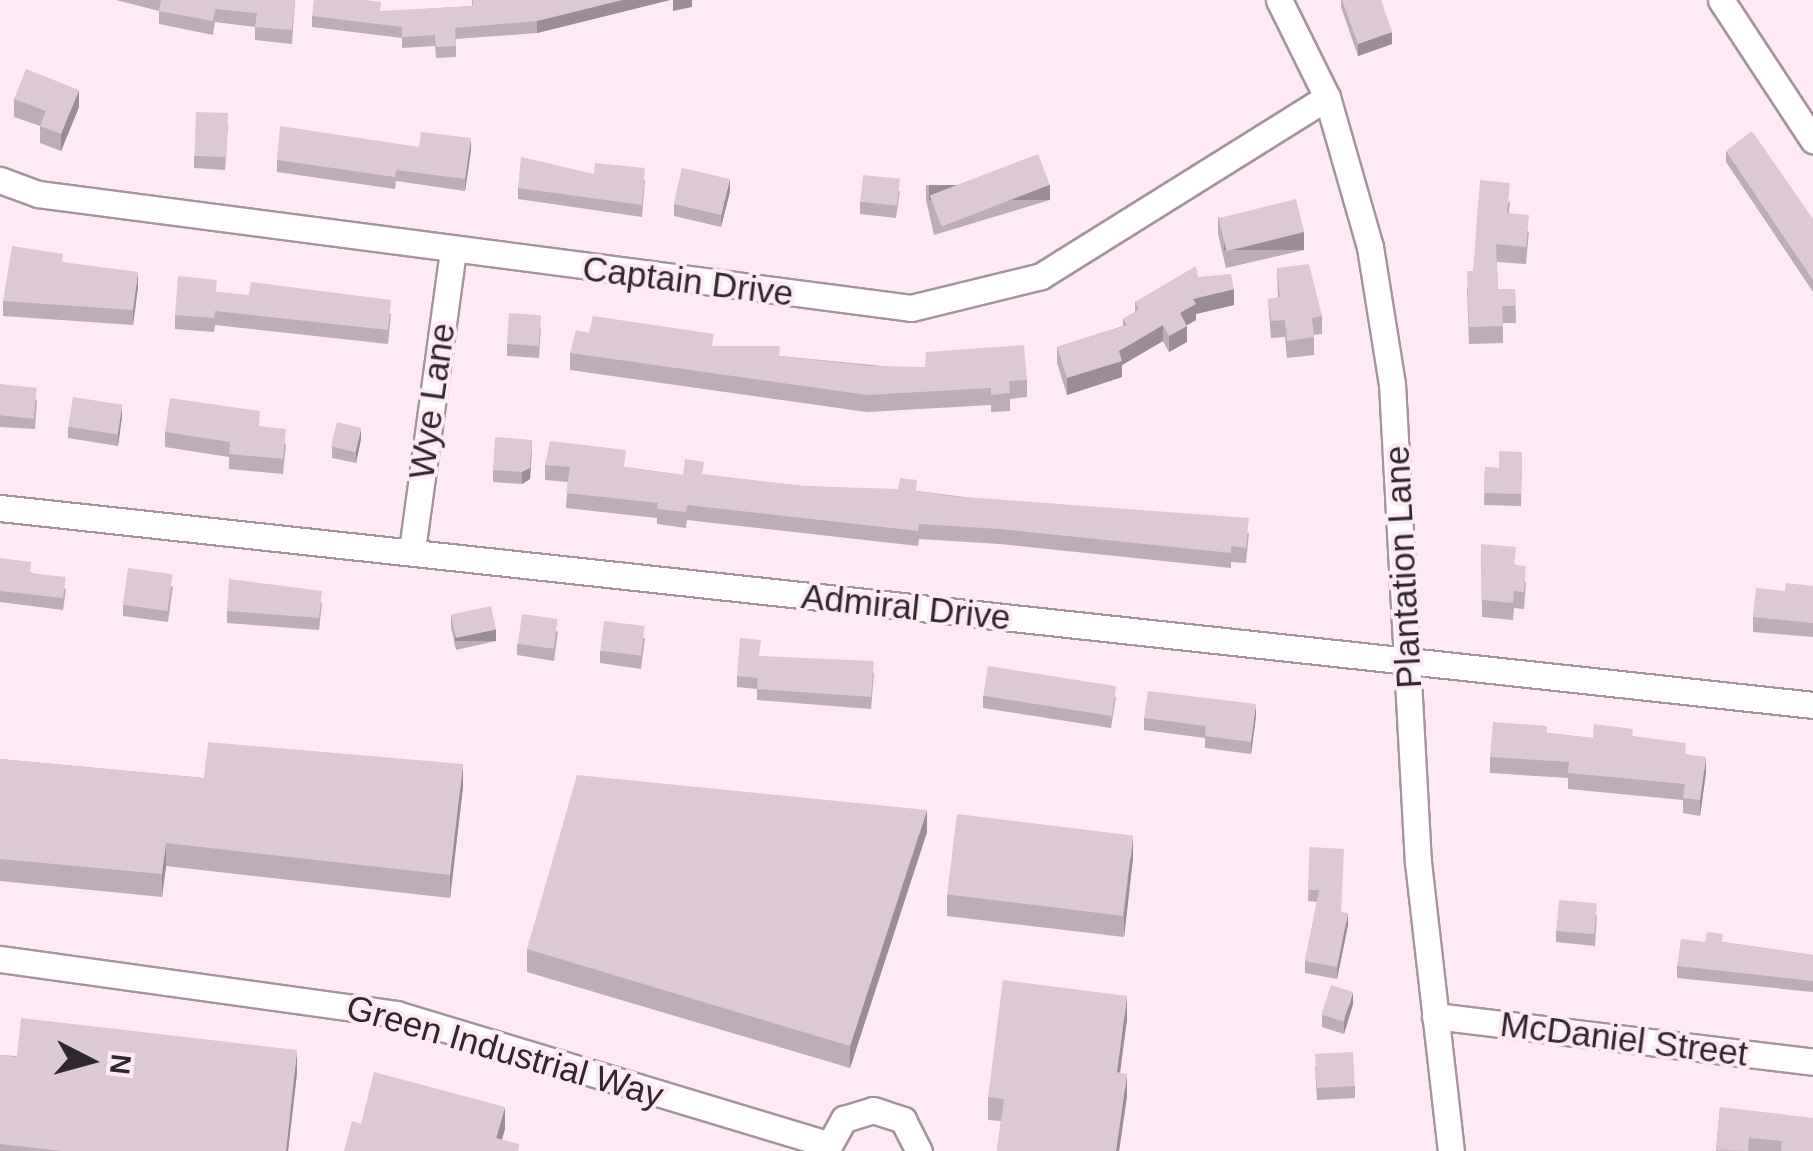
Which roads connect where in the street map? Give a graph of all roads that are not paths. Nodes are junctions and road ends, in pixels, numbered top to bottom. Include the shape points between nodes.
1 (1280, 0) edge
2 (1721, 0) edge
3 (1327, 98) junction
4 (1813, 140) edge
5 (0, 180) edge
6 (453, 252) junction
7 (0, 508) edge
8 (412, 550) junction
9 (1408, 661) junction
10 (1813, 706) edge
11 (0, 960) edge
12 (1436, 1016) junction
13 (1813, 1062) edge
14 (826, 1147) edge
15 (919, 1151) edge
16 (1452, 1151) edge

1 - 3 street, Plantation Lane
2 - 4 street
3 - 6 street, Captain Drive via 1041,276 911,308
3 - 9 street, Plantation Lane via 1370,247 1392,384
5 - 6 street, Captain Drive via 38,194
6 - 8 street, Wye Lane
7 - 8 street, Admiral Drive
8 - 9 street, Admiral Drive
9 - 10 street, Admiral Drive
9 - 12 street, Plantation Lane via 1418,862
11 - 14 street, Green Industrial Way via 396,1014
12 - 13 street, McDaniel Street
12 - 16 street, Plantation Lane
14 - 15 street, Green Industrial Way via 844,1119 873,1110 903,1120

